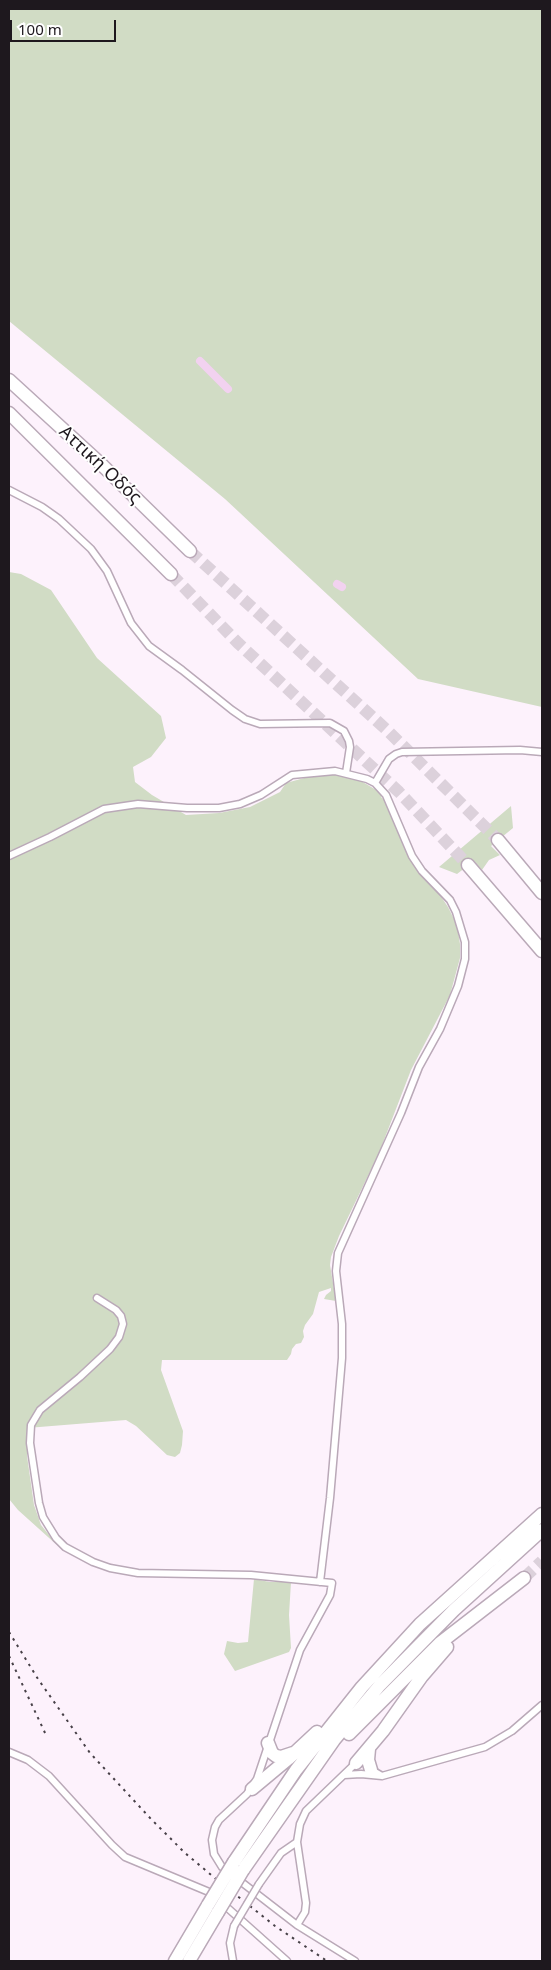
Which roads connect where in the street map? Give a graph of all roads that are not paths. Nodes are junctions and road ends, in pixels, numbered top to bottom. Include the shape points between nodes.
1 (9, 380) edge
2 (9, 413) edge
3 (9, 490) edge
4 (190, 551) tunnel mouth
5 (171, 574) tunnel mouth
6 (542, 752) edge
7 (346, 773) junction
8 (374, 783) junction
9 (498, 840) tunnel mouth
10 (9, 856) edge
11 (468, 865) tunnel mouth
12 (542, 894) edge
13 (542, 951) edge
14 (97, 1298) dead end
15 (542, 1505) edge
16 (542, 1514) edge
17 (542, 1530) edge
18 (480, 1571) junction
19 (524, 1578) tunnel mouth
20 (320, 1582) junction
21 (507, 1591) junction
22 (390, 1657) junction
23 (542, 1705) edge
24 (268, 1743) junction
25 (299, 1749) junction
26 (369, 1749) junction
27 (9, 1752) edge
28 (356, 1763) junction
29 (377, 1773) junction
30 (344, 1775) junction
31 (252, 1789) junction
32 (292, 1797) junction
33 (297, 1842) junction
34 (238, 1866) junction
35 (213, 1908) junction
36 (297, 1925) junction
37 (175, 1961) edge
38 (189, 1961) edge
39 (233, 1961) edge
40 (287, 1961) edge
41 (356, 1961) edge

1 - 4 highway, Αττική Οδός
2 - 5 highway, Αττική Οδός
3 - 7 street via 59,519 91,549 107,571 131,623 149,646 232,710 260,724 330,723 344,731 350,747
6 - 8 street via 402,752 389,759
7 - 8 street
7 - 10 street via 320,771 292,775 261,795 219,808 138,804 104,809
8 - 20 street via 386,795 412,856 454,906 464,942 464,959 450,1006 419,1067 338,1253 336,1271 342,1324 342,1366
9 - 12 highway
11 - 13 highway
14 - 20 street via 121,1316 123,1324 119,1337 80,1377 40,1410 29,1433 39,1503 43,1517 56,1538 65,1547 93,1562 126,1571 251,1575
15 - 18 highway
16 - 18 highway
17 - 32 highway via 401,1662 346,1726
18 - 22 highway via 420,1624
19 - 21 highway
20 - 24 street via 332,1583 330,1594 300,1650
21 - 26 highway via 430,1665
21 - 32 highway via 440,1643 367,1714 315,1776
22 - 25 highway via 370,1671
22 - 34 highway via 296,1770
23 - 29 street via 494,1743
24 - 25 highway via 272,1753 281,1757
24 - 31 street
25 - 31 highway
26 - 28 highway
26 - 29 highway via 368,1760
27 - 40 street via 28,1760 49,1776 125,1857 209,1892
28 - 29 street
28 - 30 street
29 - 30 street
30 - 33 street via 306,1811
31 - 36 street via 223,1815 215,1827 212,1840 214,1854 222,1867
32 - 34 highway
33 - 36 street via 306,1903
33 - 39 street, bridge via 281,1852 234,1926 230,1943
34 - 35 highway, bridge
35 - 37 highway
35 - 38 highway
36 - 41 street

